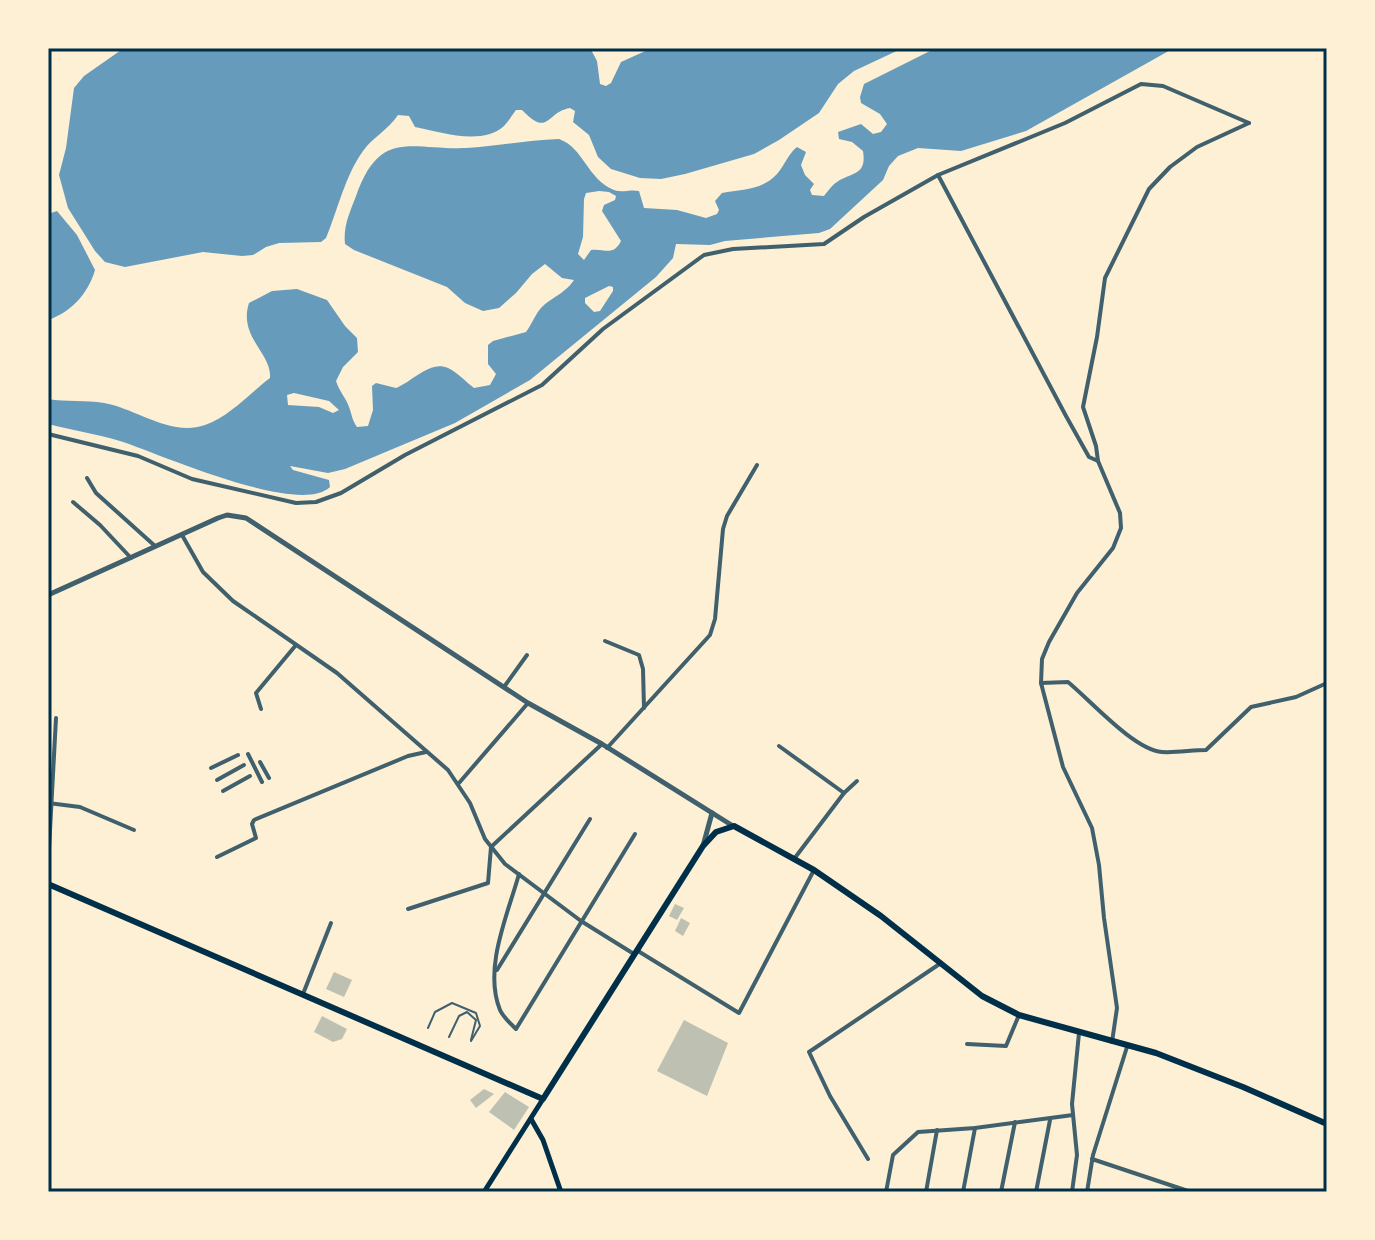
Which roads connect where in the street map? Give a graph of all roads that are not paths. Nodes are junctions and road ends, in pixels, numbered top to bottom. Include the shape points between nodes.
1 (938, 175) junction
2 (48, 434) edge
3 (1098, 461) junction
4 (757, 465) dead end
5 (87, 478) dead end
6 (73, 502) dead end
7 (181, 534) junction
8 (155, 546) junction
9 (131, 558) junction
10 (48, 595) edge
11 (605, 641) dead end
12 (296, 645) junction
13 (527, 655) dead end
14 (1041, 683) junction
15 (1327, 683) edge
16 (504, 687) junction
17 (528, 703) junction
18 (644, 708) junction
19 (261, 709) dead end
20 (56, 718) dead end
21 (605, 746) junction
22 (779, 746) dead end
23 (51, 752) edge
24 (426, 752) junction
25 (248, 754) dead end
26 (238, 755) dead end
27 (260, 762) dead end
28 (244, 765) dead end
29 (211, 768) dead end
30 (250, 776) dead end
31 (269, 778) dead end
32 (217, 780) dead end
33 (857, 781) dead end
34 (262, 782) dead end
35 (459, 783) junction
36 (223, 791) dead end
37 (844, 793) junction
38 (51, 803) edge
39 (712, 813) junction
40 (590, 819) dead end
41 (734, 826) junction
42 (134, 830) dead end
43 (635, 834) dead end
44 (703, 846) junction
45 (491, 847) junction
46 (217, 857) dead end
47 (794, 859) junction
48 (48, 868) edge
49 (814, 870) junction
50 (519, 874) junction
51 (48, 884) edge
52 (543, 894) junction
53 (408, 909) dead end
54 (581, 921) junction
55 (331, 923) dead end
56 (637, 953) junction
57 (941, 963) junction
58 (494, 974) junction
59 (303, 994) junction
60 (1019, 1015) junction
61 (428, 1028) dead end
62 (1079, 1033) junction
63 (449, 1037) dead end
64 (1112, 1043) junction
65 (967, 1044) dead end
66 (1127, 1047) junction
67 (543, 1099) junction
68 (1073, 1115) junction
69 (531, 1119) junction
70 (1050, 1119) junction
71 (1015, 1122) junction
72 (1327, 1124) edge
73 (975, 1128) junction
74 (937, 1130) junction
75 (868, 1159) dead end
76 (1092, 1159) junction
77 (484, 1192) edge
78 (561, 1192) edge
79 (886, 1192) edge
80 (926, 1192) edge
81 (963, 1192) edge
82 (1001, 1192) edge
83 (1036, 1192) edge
84 (1072, 1192) edge
85 (1087, 1192) edge
86 (1191, 1192) edge

1 - 2 street via 824,244 733,249 698,257 603,329 542,385 316,502 296,503 192,479 138,456
1 - 3 street via 1066,416 1089,457
1 - 3 street via 1065,123 1141,84 1163,86 1249,123 1197,147 1149,189 1105,278 1083,407
3 - 14 street via 1121,528 1049,642
4 - 18 street via 723,529 713,628
5 - 8 street via 96,493
6 - 9 street
7 - 8 street
7 - 12 street via 203,572 233,601
7 - 16 street via 227,515 246,518
8 - 9 street
9 - 10 street
11 - 18 street via 639,655
12 - 19 street via 256,693
12 - 24 street via 337,673
13 - 16 street
14 - 15 street via 1068,682 1102,714 1160,752 1206,750 1245,709
14 - 64 street via 1063,767 1092,828 1117,1008
16 - 17 street
17 - 21 street
17 - 35 street
18 - 21 street
20 - 23 street
21 - 39 street
21 - 45 street
22 - 37 street
23 - 38 street
24 - 35 street
24 - 46 street via 254,820 256,838
25 - 34 street
26 - 29 street
27 - 31 street
28 - 32 street
30 - 36 street
33 - 37 street
35 - 45 street
37 - 47 street
38 - 42 street via 80,807
38 - 48 street
39 - 41 street
39 - 44 street
40 - 52 street
41 - 44 main road via 716,832
41 - 47 main road
43 - 54 street
44 - 56 main road
45 - 50 street
45 - 53 street via 488,883
47 - 49 main road
49 - 56 street via 739,1013
49 - 57 main road
50 - 52 street
50 - 58 street
51 - 59 main road
52 - 54 street
52 - 58 street
54 - 56 street
54 - 58 street via 516,1029 501,1013
55 - 59 street
56 - 67 main road
57 - 60 main road via 982,996
57 - 75 street via 809,1052
59 - 67 main road
60 - 62 main road
60 - 65 street via 1006,1046
61 - 63 lane via 435,1012 452,1003 476,1013 480,1026 471,1041 476,1020 467,1012 459,1016
62 - 64 main road
62 - 68 street
64 - 66 main road
66 - 72 main road via 1156,1053
66 - 76 street
67 - 69 main road
68 - 70 street
68 - 84 street via 1077,1155
69 - 77 main road
69 - 78 main road
70 - 71 street
70 - 83 street
71 - 73 street
71 - 82 street
73 - 74 street
73 - 81 street
74 - 79 street via 918,1132 893,1155
74 - 80 street
76 - 85 street
76 - 86 street

